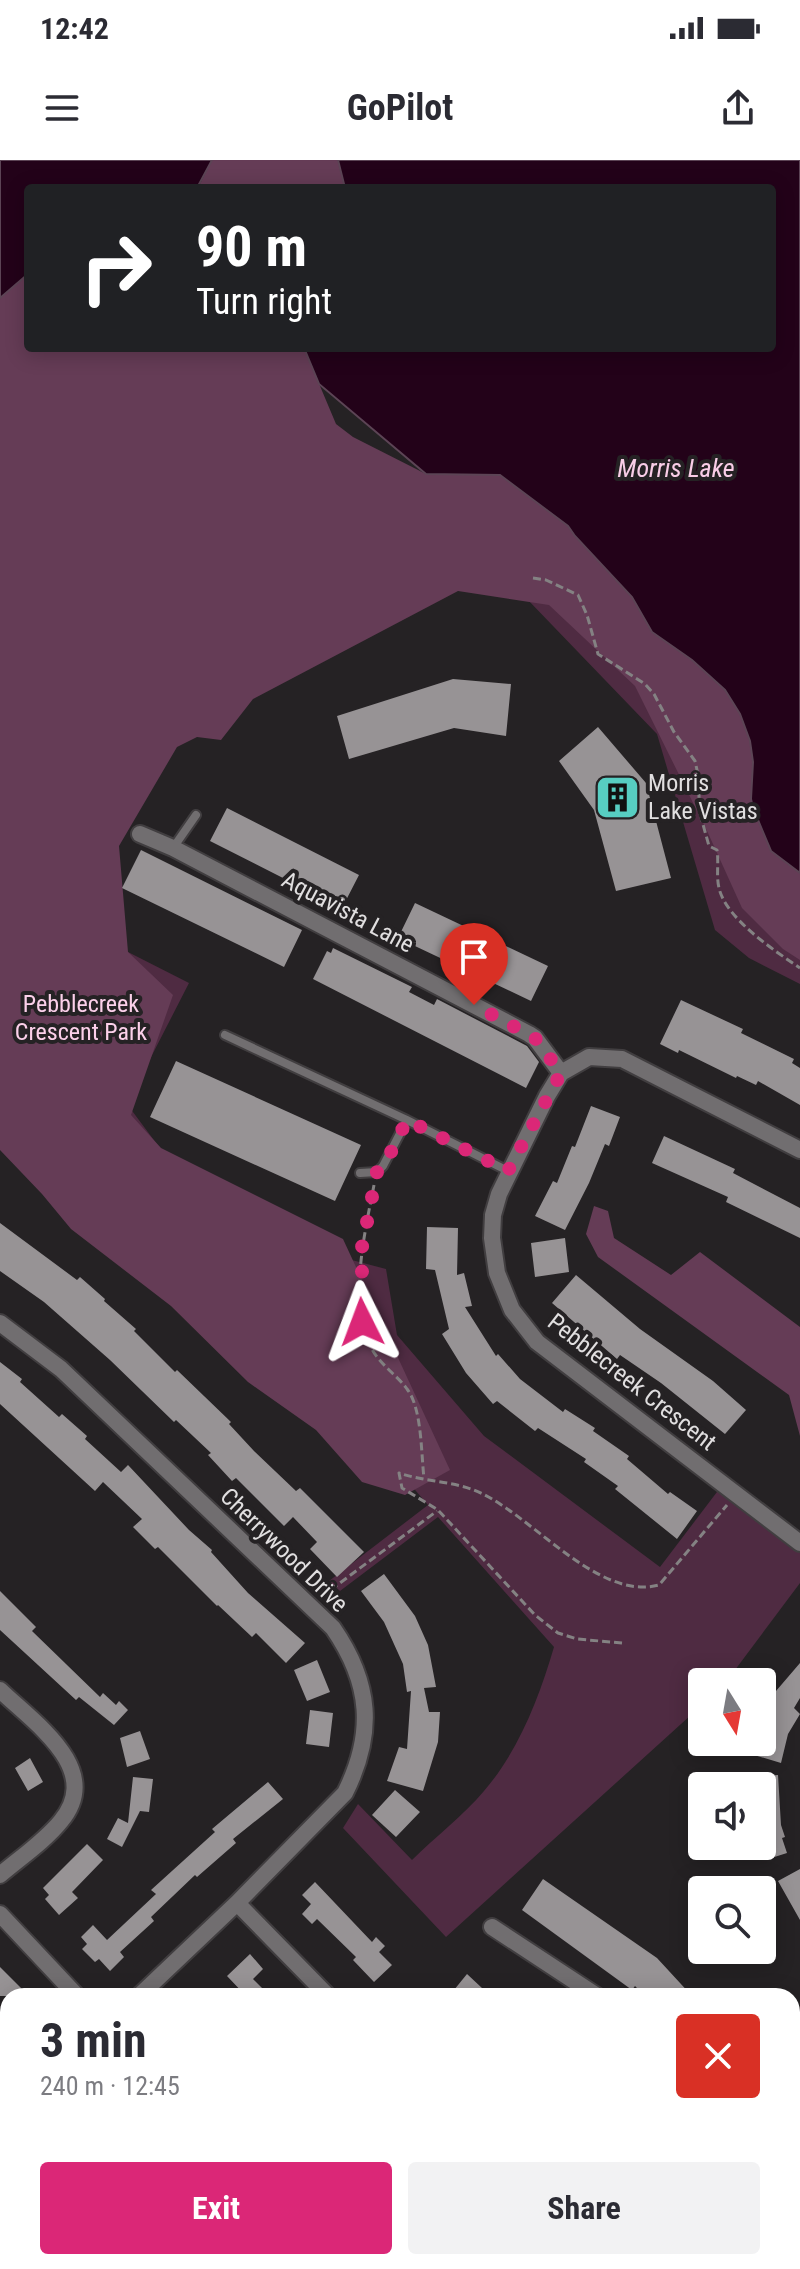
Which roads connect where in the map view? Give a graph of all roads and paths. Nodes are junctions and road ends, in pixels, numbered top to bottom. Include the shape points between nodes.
1 (533, 578) dead end
2 (196, 815) dead end
3 (140, 834) dead end
4 (173, 848) junction
5 (800, 968) edge
6 (225, 1035) dead end
7 (561, 1073) junction
8 (407, 1120) junction
9 (800, 1150) edge
10 (508, 1171) junction
11 (377, 1172) junction
12 (360, 1173) dead end
13 (0, 1323) edge
14 (424, 1478) junction
15 (737, 1493) junction
16 (438, 1510) junction
17 (800, 1543) edge
18 (308, 1606) junction
19 (622, 1643) dead end
20 (0, 1690) edge
21 (0, 1875) edge
22 (237, 1903) junction
23 (0, 1914) edge
24 (492, 1927) dead end
25 (69, 1988) edge
26 (147, 1988) edge
27 (320, 1988) edge
28 (585, 1988) edge

1 - 5 path via 578,595 598,654 654,694 695,761 701,822 709,846 717,850 724,899 768,947
2 - 4 lane
3 - 4 street, Aquavista Lane
4 - 7 street, Aquavista Lane via 529,1034
6 - 8 lane
7 - 9 street via 589,1057 622,1059
7 - 10 street, Pebblecreek Crescent
8 - 10 lane
8 - 11 lane
10 - 15 street, Pebblecreek Crescent via 493,1215 493,1256 523,1327 552,1355
11 - 12 lane
11 - 14 path via 362,1247 362,1322 372,1351 416,1406
13 - 18 street, Cherrywood Drive via 61,1369
14 - 15 path via 471,1489 616,1582 646,1589 659,1585
14 - 16 path via 399,1473 402,1488
15 - 17 street, Pebblecreek Crescent
16 - 18 path
16 - 19 path via 558,1633
18 - 22 street, Cherrywood Drive via 333,1628 359,1672 366,1724 356,1772 345,1793
20 - 21 street via 66,1756 75,1786 61,1822
22 - 26 street, Cherrywood Drive
22 - 27 street
23 - 25 street
24 - 28 street

